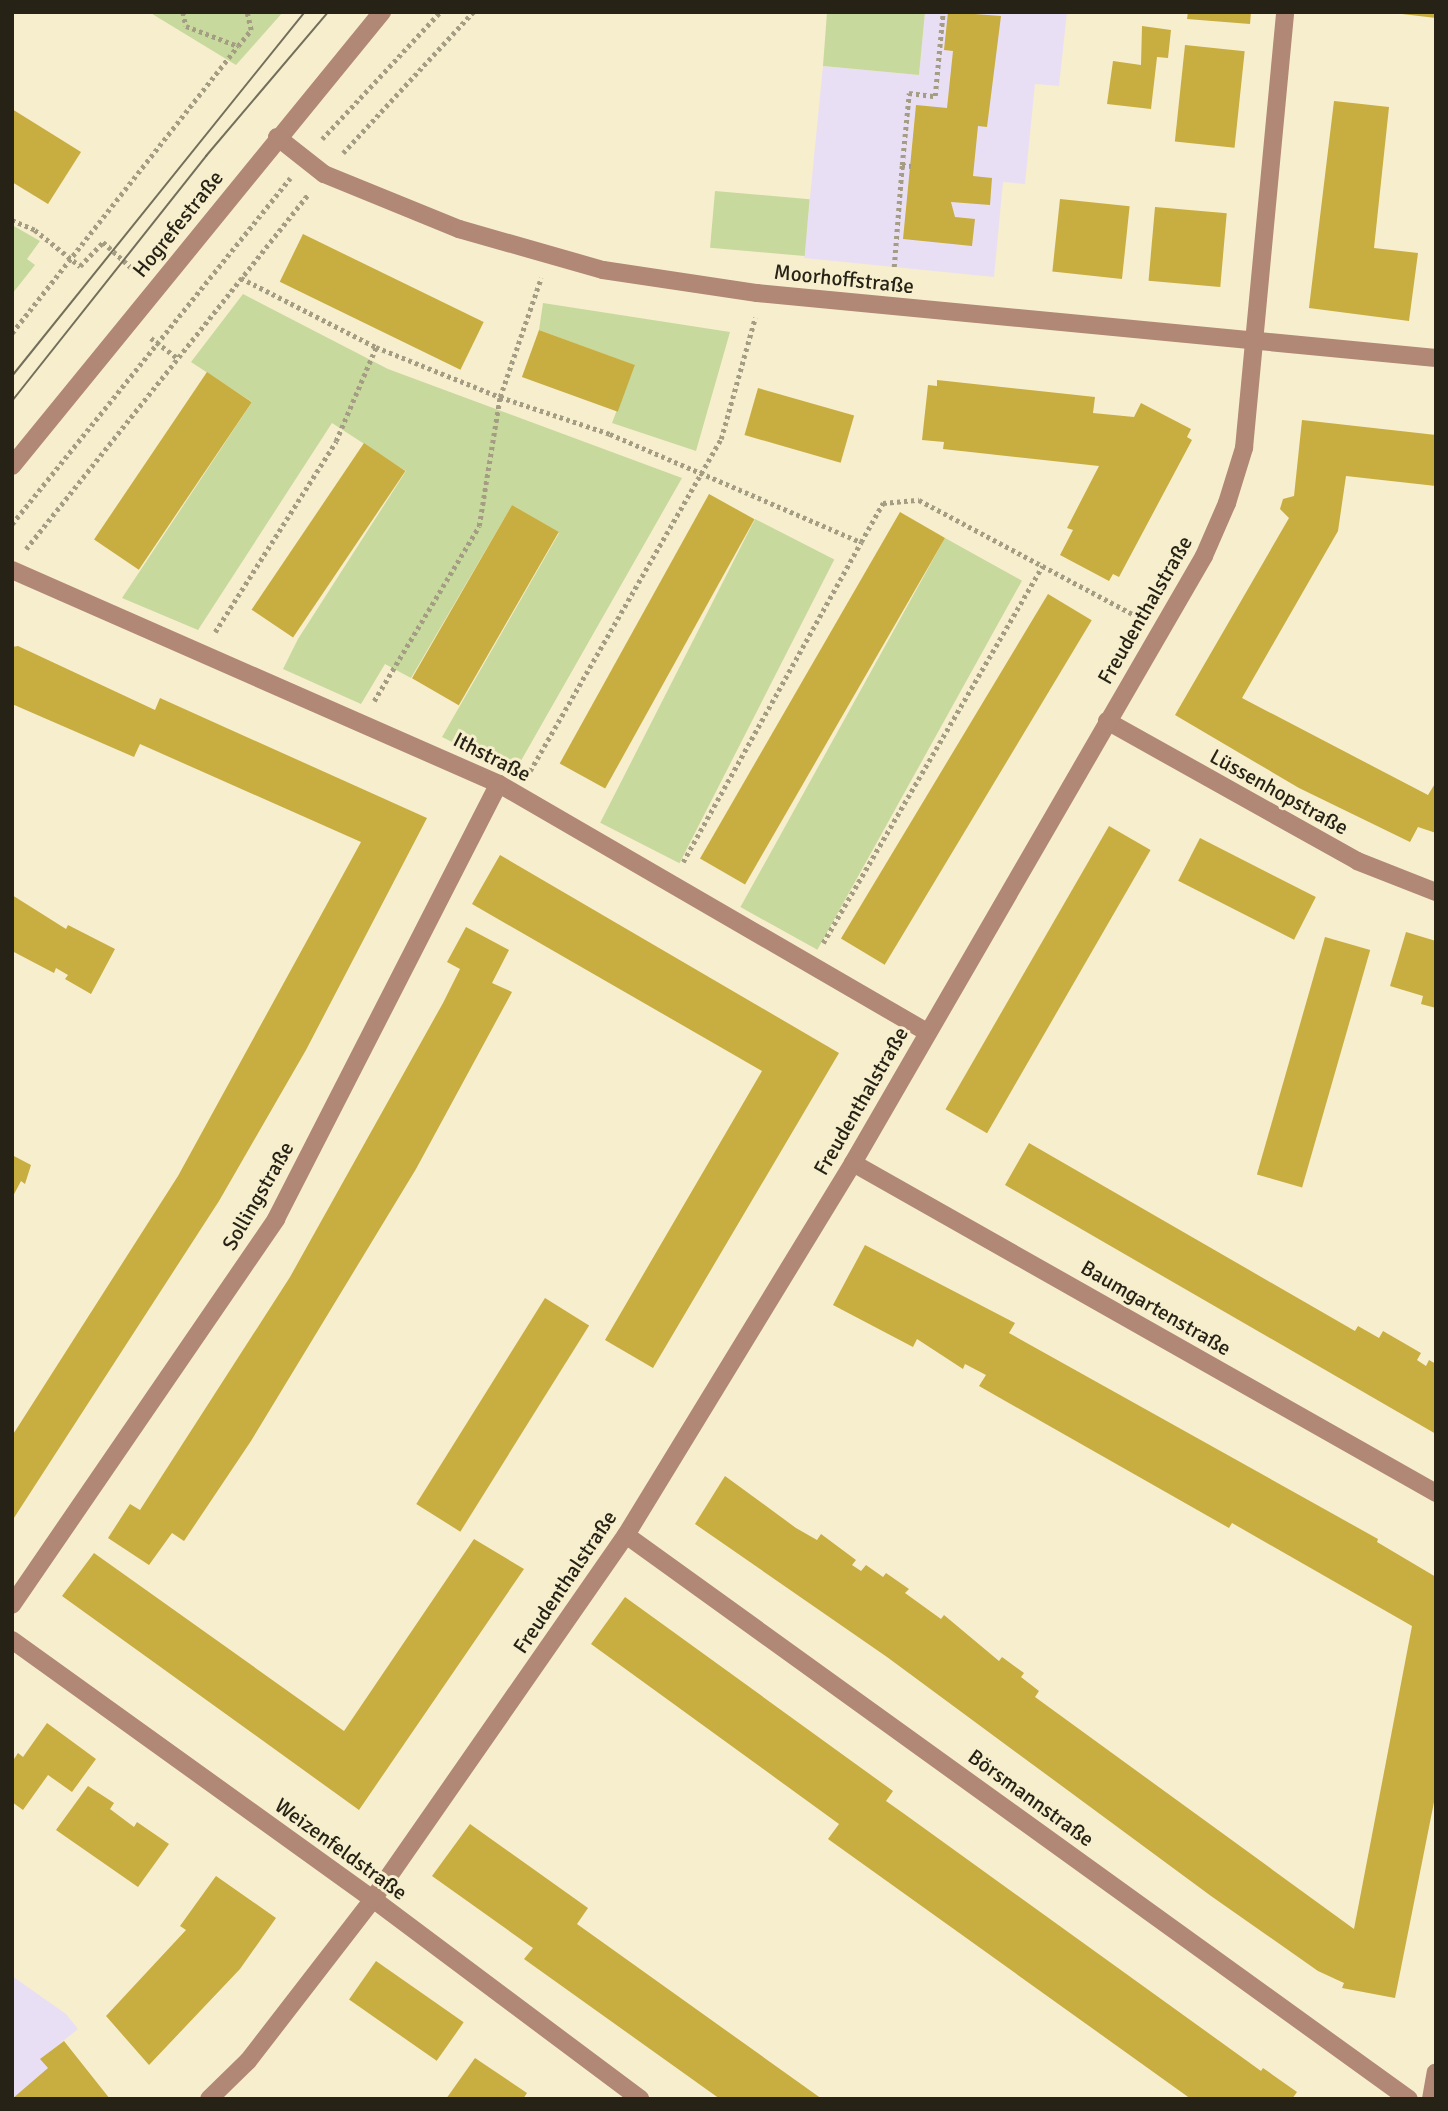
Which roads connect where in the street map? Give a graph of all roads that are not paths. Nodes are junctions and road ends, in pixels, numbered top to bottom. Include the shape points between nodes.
1 (382, 12) edge
2 (1285, 12) edge
3 (277, 137) junction
4 (1252, 341) junction
5 (1436, 358) edge
6 (12, 466) edge
7 (16, 563) edge
8 (1107, 721) junction
9 (499, 784) junction
10 (1436, 892) edge
11 (927, 1032) junction
12 (853, 1163) junction
13 (1436, 1493) edge
14 (626, 1535) junction
15 (12, 1605) edge
16 (12, 1640) edge
17 (373, 1899) junction
18 (1436, 2072) edge
19 (209, 2099) edge
20 (640, 2099) edge
21 (1409, 2099) edge
22 (1431, 2099) edge

1 - 3 street, Hogrefestraße
2 - 4 street, Freudenthalstraße
3 - 4 street, Moorhoffstraße via 324,174 459,229 603,270 757,293
3 - 6 street, Hogrefestraße
4 - 5 street, Moorhoffstraße
4 - 8 street, Freudenthalstraße via 1244,448 1227,503 1205,556
7 - 9 street, Ithstraße via 205,654
8 - 10 street, Lüssenhopstraße via 1357,861
8 - 11 street, Freudenthalstraße
9 - 11 street, Ithstraße
9 - 15 street, Sollingstraße via 276,1219
11 - 12 street, Freudenthalstraße
12 - 13 street, Baumgartenstraße
12 - 14 street, Freudenthalstraße
14 - 17 street, Freudenthalstraße
14 - 21 street, Börsmannstraße
16 - 17 street, Weizenfeldstraße
17 - 19 street, Freudenthalstraße via 248,2061
17 - 20 street, Weizenfeldstraße
18 - 22 street

